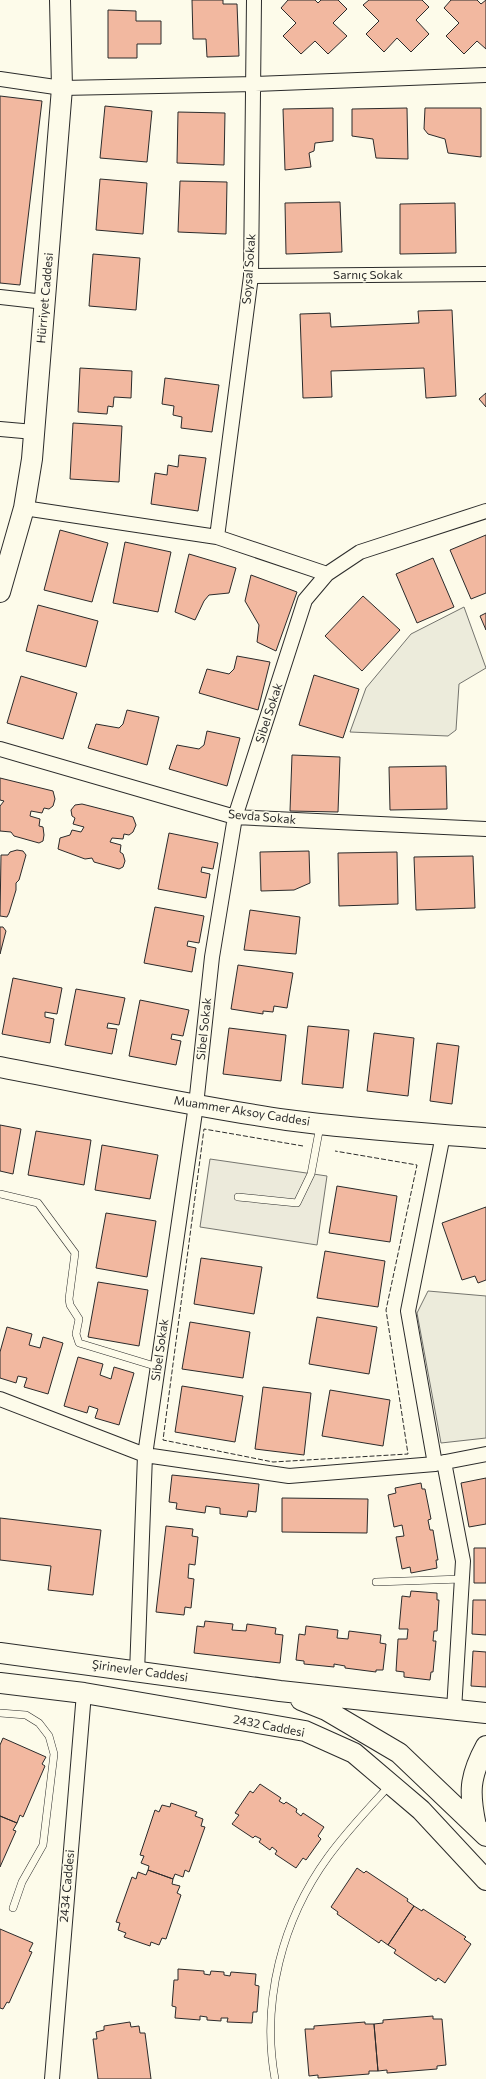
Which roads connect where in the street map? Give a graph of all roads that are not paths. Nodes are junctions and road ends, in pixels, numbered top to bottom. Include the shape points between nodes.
1 (60, 0) edge
2 (254, 0) edge
3 (486, 75) edge
4 (0, 79) edge
5 (255, 84) junction
6 (62, 88) junction
7 (486, 274) edge
8 (251, 276) junction
9 (0, 297) edge
10 (44, 302) junction
11 (0, 429) edge
12 (34, 432) junction
13 (24, 508) junction
14 (486, 511) edge
15 (217, 537) junction
16 (327, 574) junction
17 (0, 592) edge
18 (0, 749) edge
19 (235, 817) junction
20 (486, 829) edge
21 (0, 1067) edge
22 (196, 1105) junction
23 (321, 1123) junction
24 (443, 1135) junction
25 (486, 1138) edge
26 (0, 1194) edge
27 (238, 1197) dead end
28 (158, 1367) junction
29 (0, 1399) edge
30 (486, 1454) edge
31 (145, 1455) junction
32 (440, 1463) junction
33 (462, 1579) junction
34 (376, 1582) dead end
35 (0, 1653) edge
36 (137, 1673) junction
37 (0, 1683) edge
38 (280, 1691) junction
39 (84, 1693) junction
40 (454, 1710) junction
41 (0, 1713) edge
42 (486, 1713) edge
43 (486, 1746) edge
44 (391, 1784) junction
45 (481, 1831) edge
46 (486, 1880) edge
47 (13, 1908) dead end
48 (52, 2079) edge
49 (275, 2079) edge

1 - 6 street, Hürriyet Caddesi
2 - 5 street, Soysal Sokak
3 - 5 street
4 - 6 street
5 - 6 street
5 - 8 street, Soysal Sokak
6 - 10 street, Hürriyet Caddesi
7 - 8 street, Sarnıç Sokak
8 - 15 street, Soysal Sokak
9 - 10 street
10 - 12 street, Hürriyet Caddesi
11 - 12 street
12 - 13 street, Hürriyet Caddesi
13 - 15 street
13 - 17 street, Hürriyet Caddesi
14 - 16 street, Sibel Sokak via 360,552
15 - 16 street
16 - 19 street, Sibel Sokak via 305,600
18 - 19 street, Sevda Sokak
19 - 20 street, Sevda Sokak
19 - 22 street, Sibel Sokak via 212,957
21 - 22 street, Muammer Aksoy Caddesi
22 - 23 street, Muammer Aksoy Caddesi
22 - 28 street, Sibel Sokak
23 - 24 street, Muammer Aksoy Caddesi
23 - 27 lane via 311,1174 297,1203
24 - 25 street, Muammer Aksoy Caddesi
24 - 32 street via 408,1311
26 - 28 lane via 38,1203 75,1253 69,1299 79,1319 76,1334 79,1343
28 - 31 street, Sibel Sokak
29 - 31 street
30 - 32 street
31 - 32 street via 289,1476
31 - 36 street, Sibel Sokak
32 - 33 street via 463,1561
33 - 34 lane
33 - 40 street
35 - 36 street, Şirinevler Caddesi via 90,1664
36 - 38 street, Şirinevler Caddesi
37 - 39 street, 2432 Caddesi
38 - 40 street
38 - 45 street via 326,1710 399,1753
39 - 44 street, 2432 Caddesi via 305,1731 354,1753
39 - 48 street, 2434 Caddesi
40 - 42 street
41 - 47 lane via 26,1715 39,1723 49,1736 54,1754 43,1845 22,1882
43 - 45 street via 476,1764 471,1783 471,1803
44 - 46 street, 2432 Caddesi via 421,1810
44 - 49 lane via 327,1858 292,1922 277,1972 273,1998 272,2049

